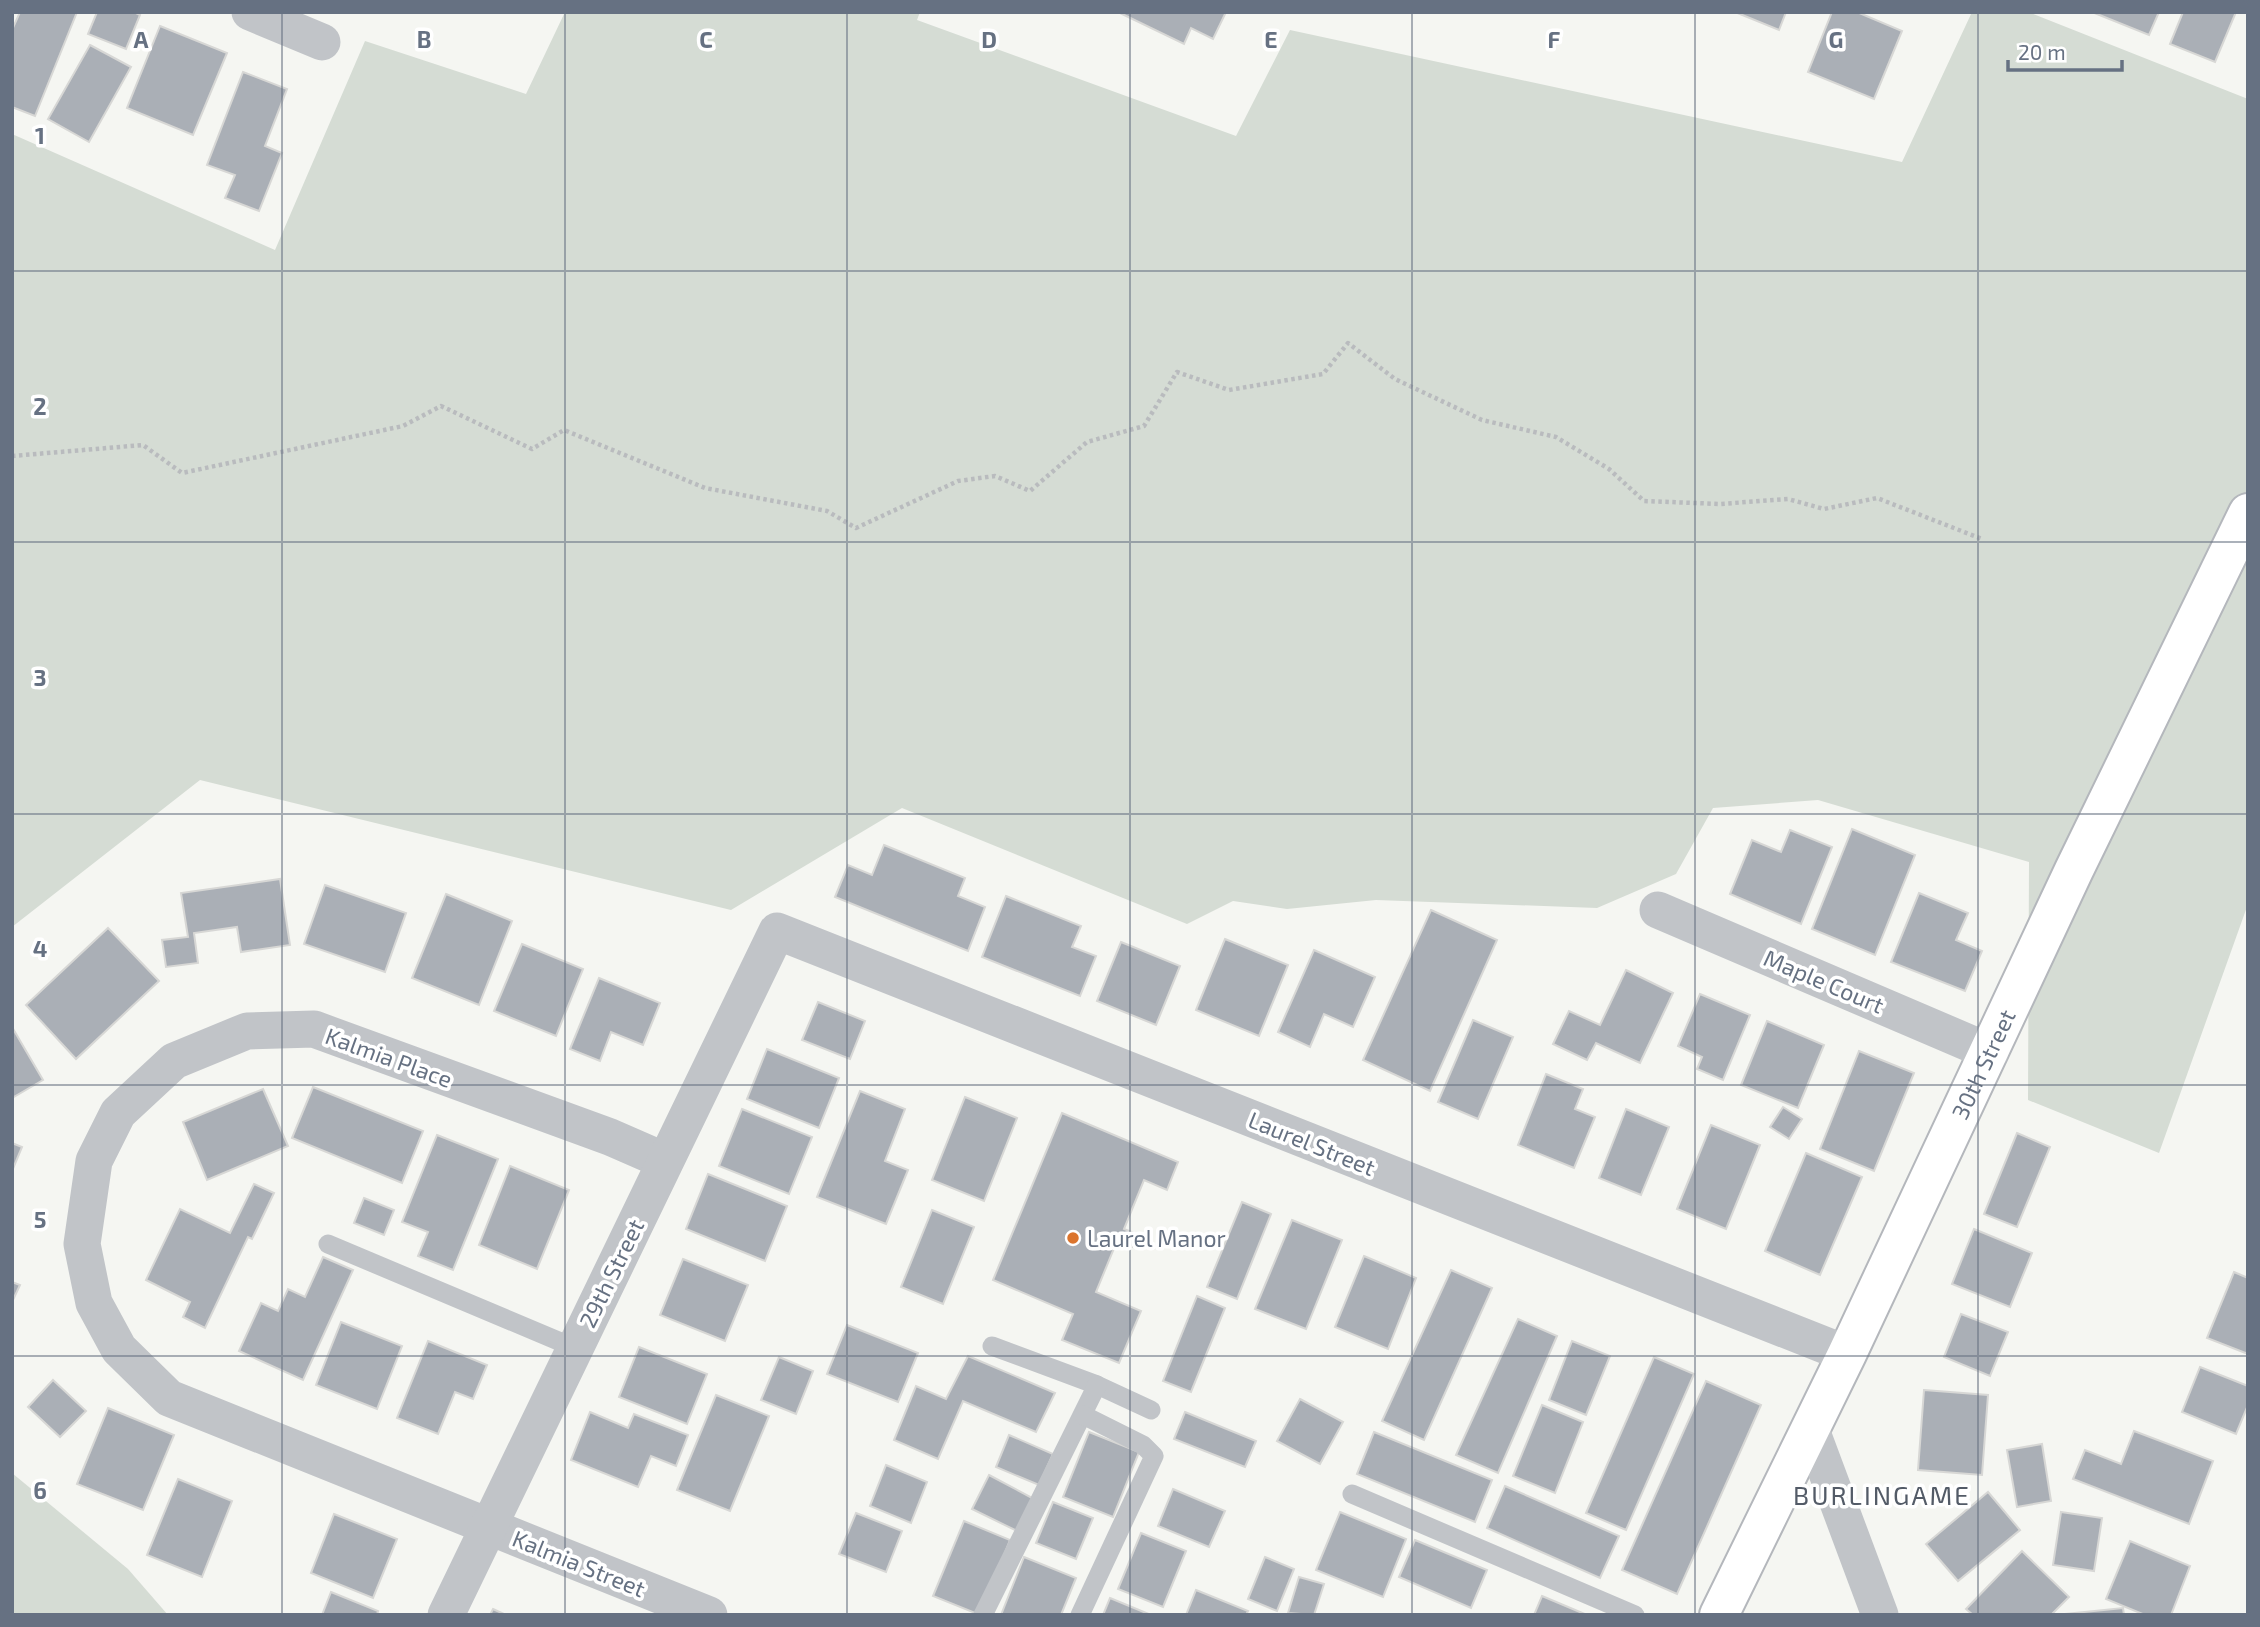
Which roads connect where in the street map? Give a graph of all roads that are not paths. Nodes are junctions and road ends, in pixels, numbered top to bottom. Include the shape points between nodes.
1 (250, 12) edge
2 (322, 42) dead end
3 (2248, 513) edge
4 (1658, 910) dead end
5 (777, 931) joint
6 (1990, 1052) junction
7 (665, 1161) junction
8 (328, 1244) dead end
9 (992, 1346) dead end
10 (575, 1348) junction
11 (1847, 1354) junction
12 (1097, 1385) junction
13 (1151, 1410) dead end
14 (1083, 1415) junction
15 (1811, 1430) junction
16 (1352, 1494) dead end
17 (488, 1527) junction
18 (446, 1615) edge
19 (709, 1615) edge
20 (984, 1615) edge
21 (1080, 1615) edge
22 (1635, 1615) edge
23 (1720, 1615) edge
24 (1880, 1615) edge

1 - 2 street
3 - 6 main road, 30th Street
4 - 6 street, Maple Court
5 - 7 street, 29th Street
5 - 11 street, Laurel Street
6 - 11 main road, 30th Street
7 - 10 street, 29th Street
7 - 17 street, Kalmia Place via 314,1029 247,1031 174,1061 118,1113 94,1161 82,1244 94,1303 119,1349 169,1398
8 - 10 lane
9 - 12 lane
10 - 17 street, 29th Street
11 - 15 main road, 30th Street
12 - 13 lane
12 - 14 lane
14 - 20 lane
14 - 21 lane via 1143,1445 1154,1456
15 - 23 main road, 30th Street
15 - 24 street
16 - 22 lane
17 - 18 street, 29th Street
17 - 19 street, Kalmia Street

